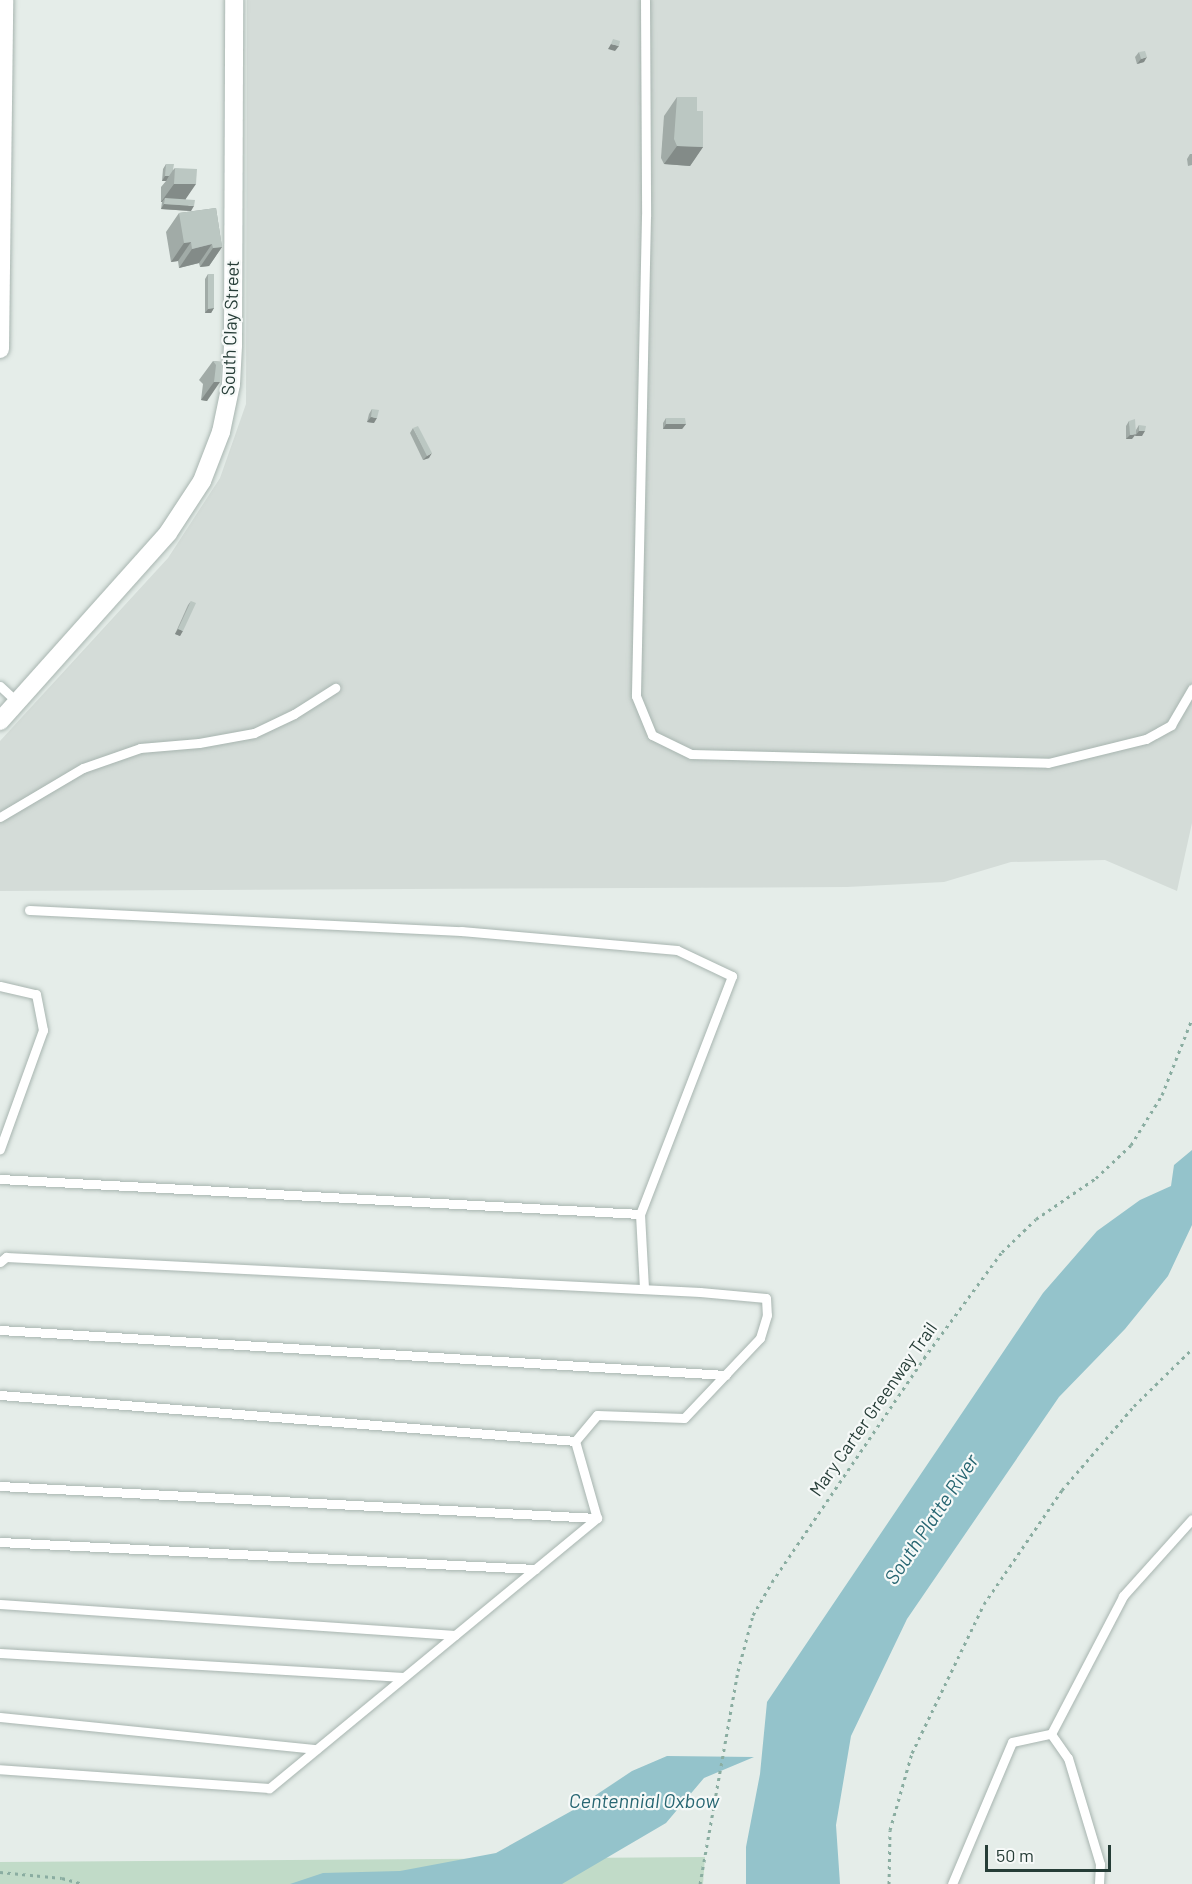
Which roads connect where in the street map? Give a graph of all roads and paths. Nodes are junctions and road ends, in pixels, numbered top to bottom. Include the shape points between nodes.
1 (4, 0) edge
2 (234, 0) edge
3 (645, 0) edge
4 (0, 349) edge
5 (0, 686) edge
6 (335, 688) dead end
7 (1192, 689) edge
8 (17, 702) junction
9 (0, 721) edge
10 (0, 817) edge
11 (29, 910) dead end
12 (0, 986) edge
13 (1192, 1019) edge
14 (0, 1149) edge
15 (0, 1179) edge
16 (640, 1214) junction
17 (0, 1262) edge
18 (644, 1289) junction
19 (0, 1330) edge
20 (1192, 1349) edge
21 (726, 1375) junction
22 (0, 1395) edge
23 (575, 1441) junction
24 (0, 1486) edge
25 (597, 1518) junction
26 (1192, 1519) edge
27 (0, 1542) edge
28 (535, 1569) junction
29 (0, 1604) edge
30 (455, 1635) junction
31 (0, 1653) edge
32 (403, 1677) junction
33 (0, 1717) edge
34 (1051, 1734) junction
35 (316, 1749) junction
36 (0, 1769) edge
37 (0, 1872) edge
38 (84, 1884) edge
39 (700, 1884) edge
40 (889, 1884) edge
41 (952, 1884) edge
42 (1099, 1884) edge

1 - 4 street
2 - 8 street, South Clay Street via 233,345 230,392 221,432 202,481 168,533
3 - 7 lane via 646,216 636,696 652,735 691,754 1048,763 1146,739 1171,725
5 - 8 lane
6 - 10 lane via 254,733 140,748 83,768
8 - 9 street, South Clay Street
11 - 16 lane via 461,931 677,950 732,976
12 - 14 lane via 36,994 43,1030
13 - 39 path, Mary Carter Greenway Trail via 1162,1095 1131,1145 1096,1178 1036,1219 1002,1252 924,1358 772,1582 746,1635
15 - 16 lane
16 - 18 lane
17 - 18 lane via 6,1257
18 - 21 lane via 766,1298 767,1315 760,1338
19 - 21 lane
20 - 40 path via 1134,1406 1062,1490 984,1604 912,1753 891,1830
21 - 23 lane via 684,1418 597,1414
22 - 23 lane
23 - 25 lane
24 - 25 lane
25 - 28 lane
26 - 34 lane via 1123,1596
27 - 28 lane
28 - 30 lane
29 - 30 lane
30 - 32 lane
31 - 32 lane
32 - 35 lane
33 - 35 lane
34 - 41 lane via 1012,1742
34 - 42 lane via 1068,1758 1100,1864
35 - 36 lane via 269,1788
37 - 38 path

